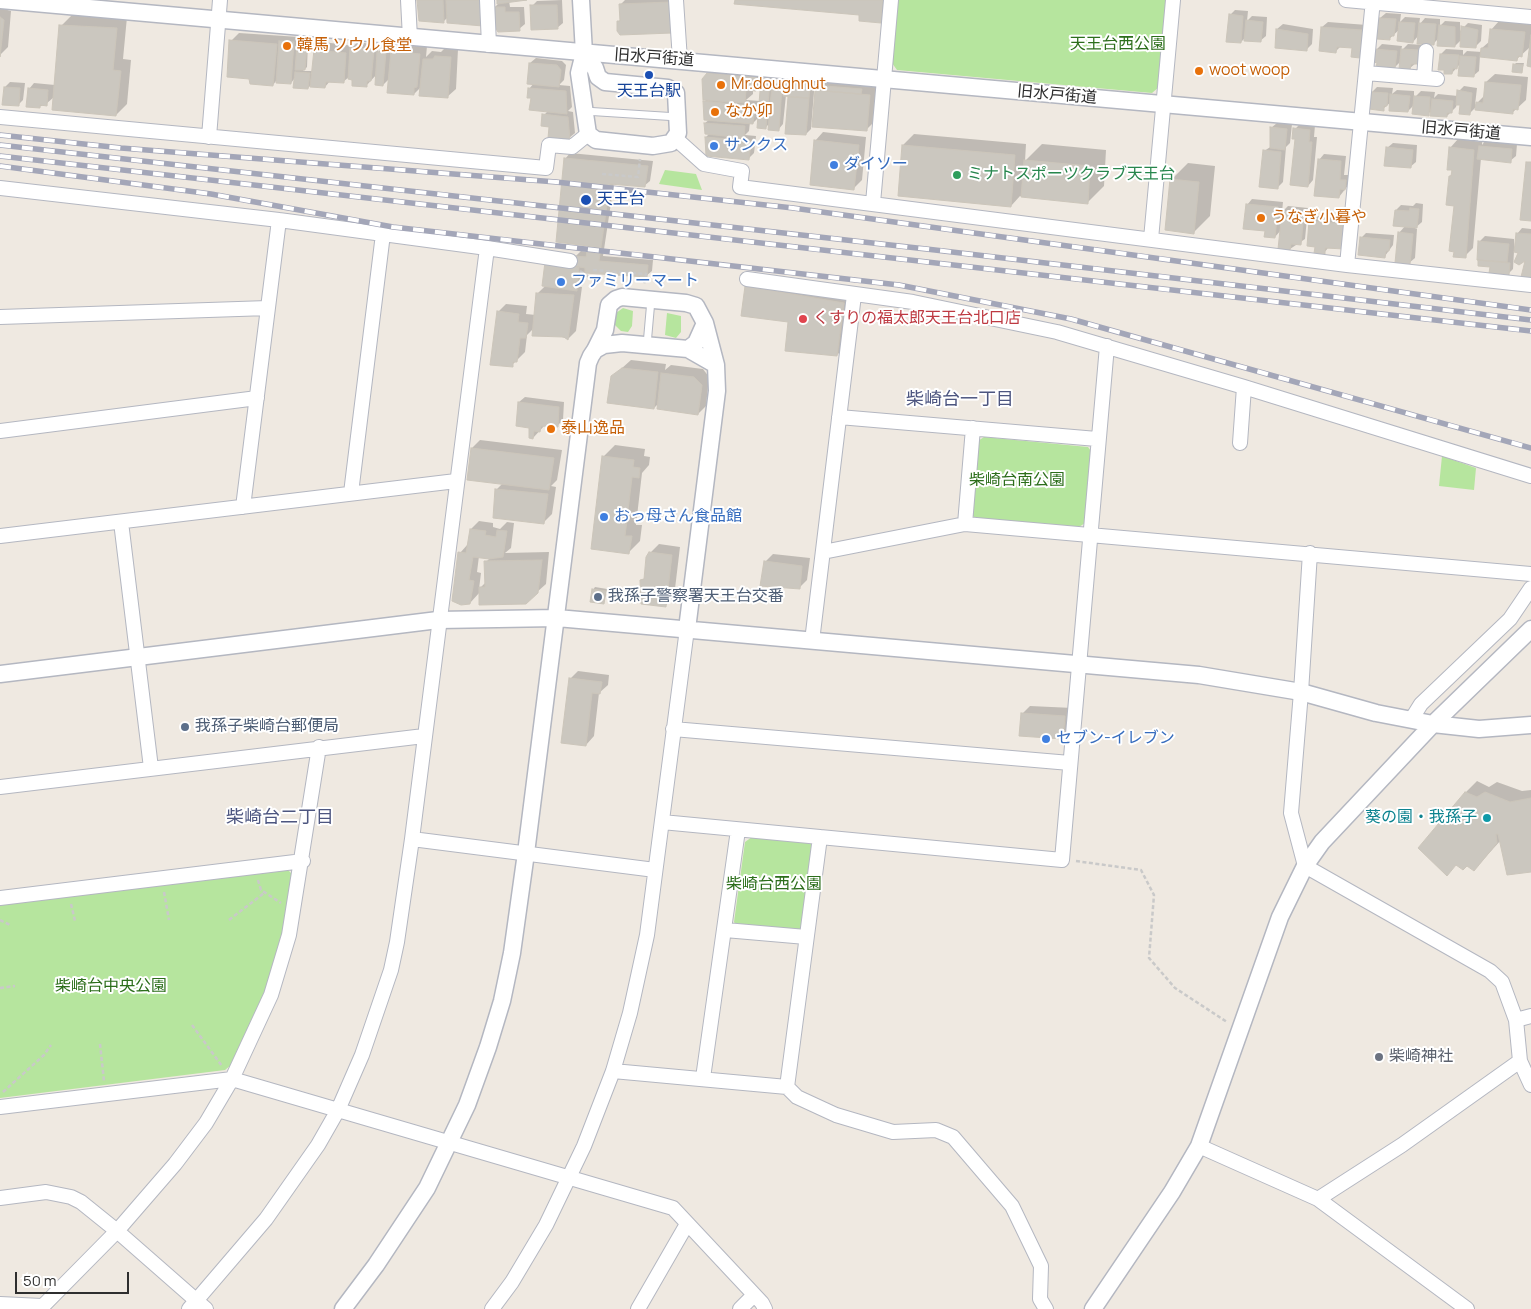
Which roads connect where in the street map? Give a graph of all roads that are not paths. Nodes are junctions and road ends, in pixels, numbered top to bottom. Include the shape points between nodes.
1 (0, 0) edge
2 (220, 0) edge
3 (408, 0) edge
4 (487, 0) edge
5 (581, 0) edge
6 (676, 0) edge
7 (891, 0) edge
8 (1173, 0) edge
9 (1346, 0) edge
10 (1372, 1) edge
11 (1531, 17) edge
12 (218, 20) junction
13 (410, 38) junction
14 (489, 45) junction
15 (1426, 51) dead end
16 (584, 53) junction
17 (680, 60) junction
18 (1366, 73) junction
19 (885, 79) junction
20 (1164, 104) junction
21 (583, 111) junction
22 (0, 117) edge
23 (678, 118) junction
24 (1361, 122) junction
25 (588, 134) junction
26 (209, 137) junction
27 (1531, 137) edge
28 (676, 138) junction
29 (0, 188) edge
30 (873, 203) junction
31 (279, 220) junction
32 (383, 234) junction
33 (1151, 239) junction
34 (487, 248) junction
35 (570, 261) road end
36 (1347, 265) junction
37 (746, 279) dead end
38 (1531, 285) edge
39 (854, 295) junction
40 (651, 300) junction
41 (268, 308) junction
42 (0, 317) edge
43 (705, 323) junction
44 (605, 330) junction
45 (622, 343) junction
46 (647, 345) junction
47 (1107, 346) junction
48 (688, 349) junction
49 (595, 350) junction
50 (716, 365) junction
51 (1244, 386) junction
52 (257, 398) junction
53 (839, 416) junction
54 (973, 428) junction
55 (0, 431) edge
56 (1097, 440) junction
57 (1240, 443) dead end
58 (1531, 476) edge
59 (456, 481) junction
60 (351, 493) junction
61 (243, 507) junction
62 (121, 522) junction
63 (965, 524) junction
64 (1089, 534) junction
65 (0, 536) edge
66 (823, 552) junction
67 (1310, 553) junction
68 (1531, 574) edge
69 (1531, 588) edge
70 (557, 618) junction
71 (438, 620) junction
72 (686, 629) junction
73 (1531, 629) edge
74 (812, 641) junction
75 (137, 657) junction
76 (1080, 665) junction
77 (0, 674) edge
78 (1301, 692) junction
79 (1411, 720) junction
80 (1432, 724) junction
81 (1531, 725) edge
82 (673, 729) junction
83 (424, 736) junction
84 (319, 747) junction
85 (1070, 763) junction
86 (151, 768) junction
87 (0, 787) edge
88 (662, 822) junction
89 (738, 830) junction
90 (820, 837) junction
91 (412, 839) junction
92 (526, 853) junction
93 (302, 861) junction
94 (1305, 866) junction
95 (656, 870) junction
96 (0, 898) edge
97 (725, 930) junction
98 (806, 938) junction
99 (1531, 1016) edge
100 (1516, 1020) junction
101 (1520, 1061) junction
102 (613, 1071) junction
103 (704, 1078) junction
104 (232, 1079) junction
105 (1531, 1085) edge
106 (788, 1087) junction
107 (0, 1107) edge
108 (338, 1110) junction
109 (449, 1142) junction
110 (1199, 1146) junction
111 (569, 1177) junction
112 (0, 1198) edge
113 (1318, 1199) junction
114 (687, 1224) junction
115 (117, 1231) junction
116 (754, 1295) junction
117 (0, 1304) edge
118 (197, 1306) edge
119 (41, 1308) edge
120 (343, 1309) edge
121 (492, 1309) edge
122 (638, 1309) edge
123 (740, 1309) edge
124 (764, 1309) edge
125 (1046, 1309) edge
126 (1093, 1309) edge
127 (1467, 1309) edge

1 - 12 street, 旧水戸街道
2 - 12 street
3 - 13 street
4 - 14 street
5 - 16 street
6 - 17 street
7 - 19 street
8 - 20 street
9 - 10 street
10 - 11 street
10 - 18 street
12 - 13 street, 旧水戸街道
12 - 26 street
13 - 14 street, 旧水戸街道
14 - 16 street, 旧水戸街道
15 - 18 street via 1430,79
16 - 17 street, 旧水戸街道
16 - 21 street via 579,73
16 - 23 street via 598,77 606,82 673,90 677,98
17 - 19 street, 旧水戸街道
18 - 24 street
19 - 20 street, 旧水戸街道
19 - 30 street
20 - 24 street, 旧水戸街道
20 - 33 street
21 - 23 lane
21 - 25 street
22 - 26 street
23 - 28 street
24 - 27 street, 旧水戸街道
24 - 36 street
25 - 26 street via 572,147 549,145 546,168
25 - 28 street via 596,140 654,146 671,143
28 - 30 street via 704,164 742,171 740,187
29 - 31 street
30 - 33 street
31 - 32 street
31 - 41 street
32 - 34 street
32 - 60 street
33 - 36 street
34 - 35 street
34 - 59 street
36 - 38 street
37 - 39 street
39 - 47 street via 913,302 1057,332
39 - 53 street
40 - 43 street via 696,306
40 - 44 street via 616,299 609,305
40 - 46 lane
41 - 42 street
41 - 52 street
43 - 48 street via 702,334
43 - 50 street
44 - 45 street via 608,336
44 - 49 street
45 - 46 street
45 - 49 street via 604,345
46 - 48 street
47 - 51 street
47 - 56 street
48 - 50 street
49 - 70 street via 588,363
50 - 72 street via 717,391
51 - 57 street
51 - 58 street
52 - 55 street
52 - 61 street
53 - 54 street
53 - 66 street
54 - 56 street
54 - 63 street
56 - 64 street
59 - 60 street
59 - 71 street
60 - 61 street
61 - 62 street
62 - 65 street
62 - 75 street
63 - 64 street
63 - 66 street
64 - 67 street
64 - 76 street
66 - 74 street
67 - 68 street
67 - 78 street
69 - 79 street via 1510,619 1421,704
70 - 71 street
70 - 72 street
70 - 92 street
71 - 75 street
71 - 83 street
72 - 74 street
72 - 82 street
73 - 80 street
74 - 76 street
75 - 77 street
75 - 86 street
76 - 78 street via 1199,675
76 - 85 street
78 - 79 street
78 - 94 street via 1291,813
79 - 80 street
80 - 81 street via 1479,729
80 - 94 street via 1322,842
82 - 85 street
82 - 88 street
83 - 84 street
83 - 91 street
84 - 86 street
84 - 93 street
85 - 90 street via 1062,860
86 - 87 street
88 - 89 street
88 - 95 street
89 - 90 street
89 - 97 street
90 - 98 street
91 - 92 street
91 - 108 street via 391,970 378,1012
92 - 95 street
92 - 109 street via 502,1001 470,1097
93 - 96 street
93 - 104 street via 287,944 271,995
94 - 100 street via 1490,971 1502,982
94 - 110 street via 1280,917
95 - 102 street via 647,935
97 - 98 street
97 - 103 street
98 - 106 street
99 - 100 street
100 - 101 street
101 - 105 street
101 - 113 street via 1402,1145
102 - 103 street
102 - 111 street
103 - 106 street
104 - 107 street
104 - 108 street
104 - 115 street via 191,1143
106 - 125 street via 797,1097 836,1115 894,1132 936,1130 953,1137 1012,1206 1041,1266 1040,1299
108 - 109 street
108 - 118 street via 318,1145 266,1219
109 - 111 street
109 - 120 street via 428,1188
110 - 113 street
110 - 126 street
111 - 114 street via 673,1208
111 - 121 street via 546,1225
112 - 115 street via 46,1192 71,1197
113 - 127 street
114 - 116 street
114 - 122 street
115 - 118 street
115 - 119 street
116 - 123 street
116 - 124 street
117 - 119 street

